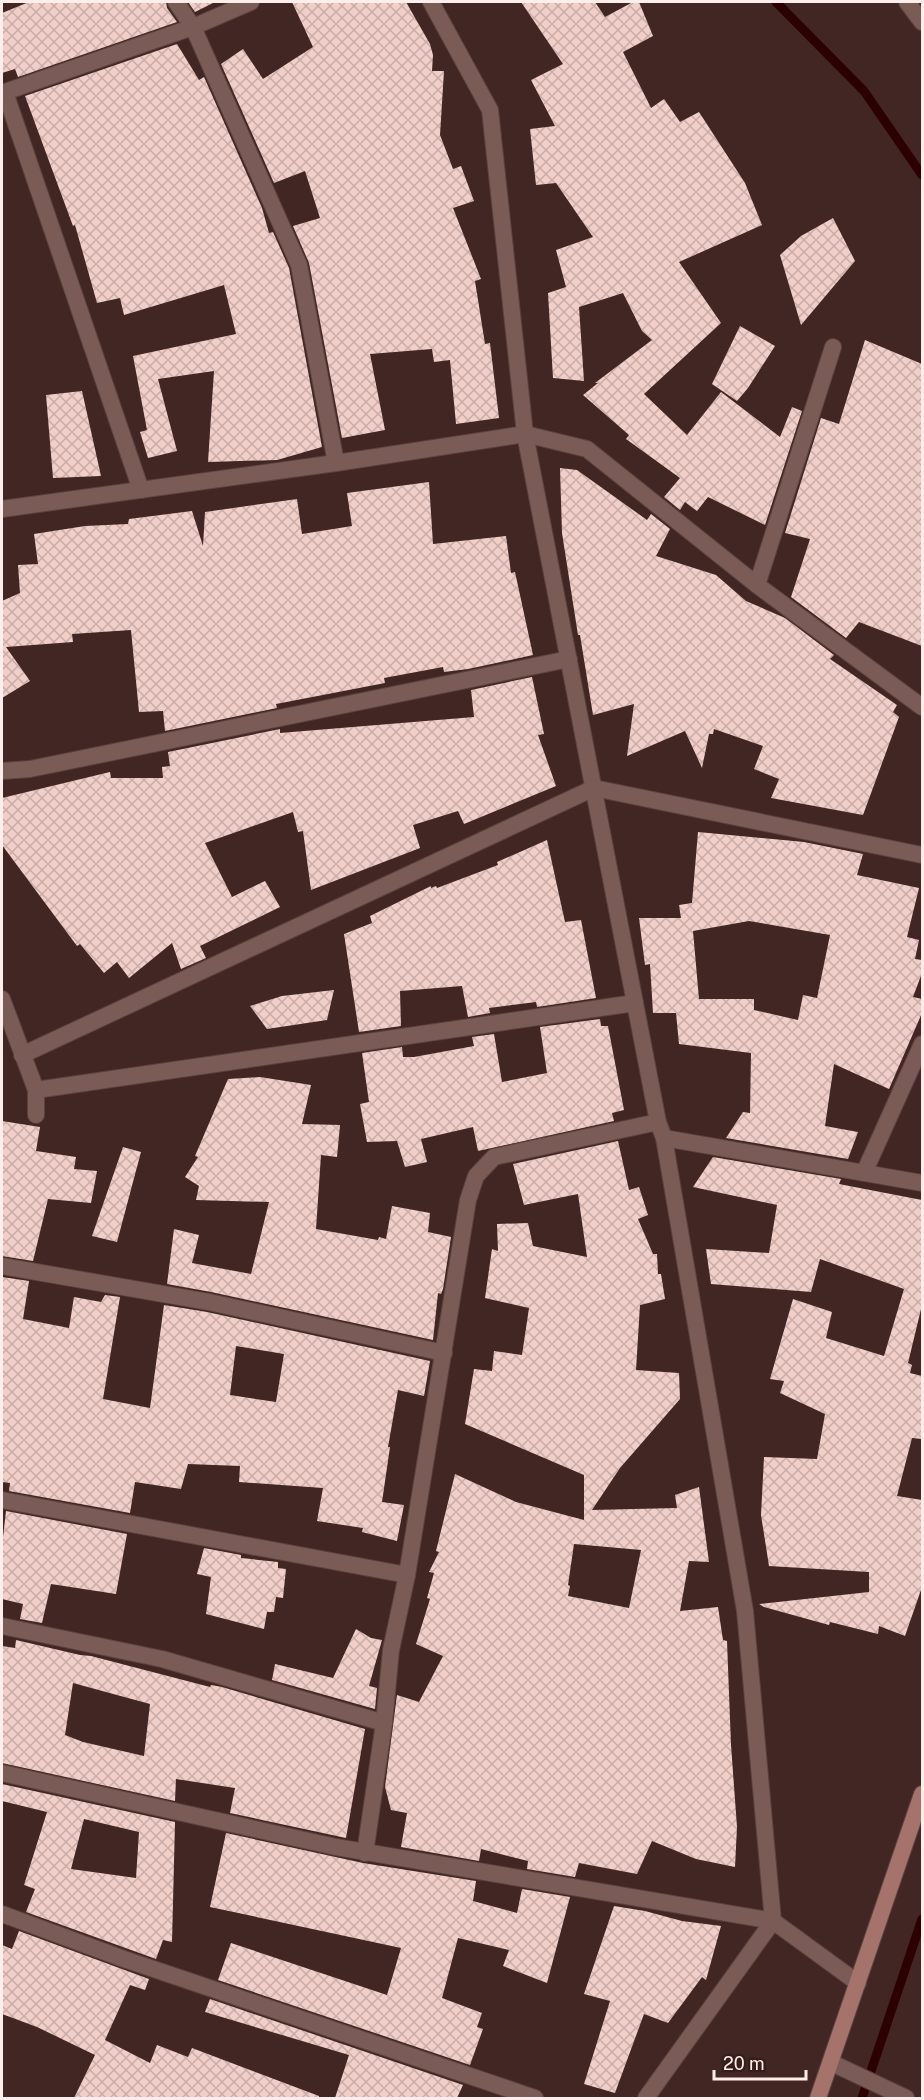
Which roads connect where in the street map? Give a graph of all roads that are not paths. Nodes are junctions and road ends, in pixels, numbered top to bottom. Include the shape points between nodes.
1 (176, 2) edge
2 (251, 2) edge
3 (431, 2) edge
4 (193, 27) junction
5 (3, 93) edge
6 (833, 347) dead end
7 (525, 434) junction
8 (336, 463) junction
9 (141, 490) junction
10 (2, 509) edge
11 (757, 585) junction
12 (569, 659) junction
13 (922, 706) edge
14 (2, 771) edge
15 (594, 789) junction
16 (922, 855) edge
17 (2, 999) edge
18 (635, 1003) junction
19 (922, 1044) edge
20 (22, 1055) junction
21 (36, 1090) junction
22 (36, 1115) dead end
23 (658, 1122) junction
24 (664, 1138) junction
25 (864, 1173) junction
26 (922, 1183) edge
27 (2, 1266) edge
28 (444, 1353) junction
29 (2, 1500) edge
30 (407, 1575) junction
31 (2, 1626) edge
32 (384, 1724) junction
33 (2, 1773) edge
34 (922, 1794) edge
35 (365, 1853) junction
36 (2, 1914) edge
37 (773, 1922) junction
38 (858, 1983) junction
39 (832, 2063) junction
40 (535, 2098) edge
41 (646, 2098) edge
42 (818, 2098) edge
43 (906, 2098) edge

1 - 4 street
2 - 4 street
3 - 7 street via 490,111
4 - 5 street
4 - 8 street via 299,265
5 - 9 street
6 - 11 street
7 - 8 street
7 - 11 street via 588,449
7 - 12 street
8 - 9 street
9 - 10 street
11 - 13 street
12 - 14 street via 30,769
12 - 15 street
15 - 16 street
15 - 18 street
15 - 20 street
17 - 20 street
18 - 21 street
18 - 23 street
19 - 25 street
20 - 21 street
21 - 22 street
23 - 24 street
23 - 28 street via 494,1157 476,1176 468,1200
24 - 25 street
24 - 37 street via 745,1611
25 - 26 street
27 - 28 street via 209,1302
28 - 30 street
29 - 30 street
30 - 32 street via 391,1650
31 - 32 street via 162,1659
32 - 35 street
33 - 35 street
34 - 38 main road
35 - 37 street
36 - 40 street
37 - 38 street
37 - 41 street
38 - 39 main road
39 - 42 main road
39 - 43 street

